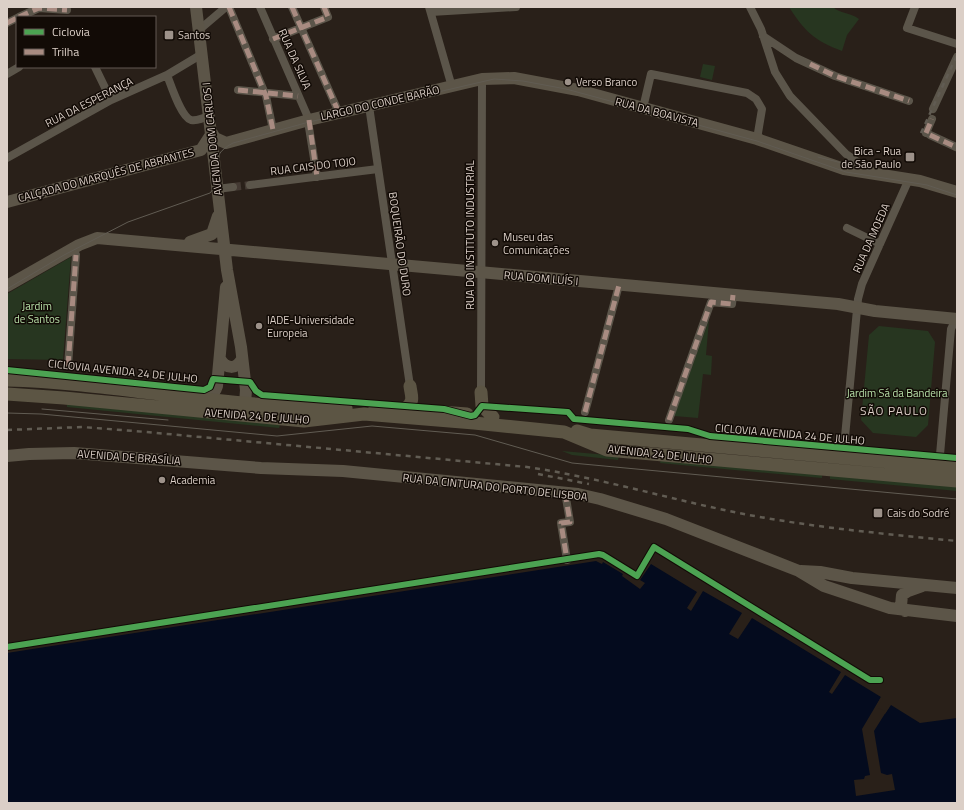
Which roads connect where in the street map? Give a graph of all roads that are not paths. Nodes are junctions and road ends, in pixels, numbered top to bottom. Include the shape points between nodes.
1 (196, 7) edge
2 (226, 7) edge
3 (229, 7) edge
4 (260, 7) edge
5 (292, 7) edge
6 (324, 7) edge
7 (516, 7) edge
8 (750, 7) edge
9 (915, 7) edge
10 (430, 10) edge
11 (67, 11) edge
12 (22, 16) edge
13 (16, 19) edge
14 (7, 24) edge
15 (301, 28) junction
16 (199, 30) junction
17 (763, 36) junction
18 (273, 39) junction
19 (957, 44) edge
20 (202, 54) junction
21 (957, 57) edge
22 (17, 68) edge
23 (95, 68) edge
24 (7, 74) edge
25 (167, 75) junction
26 (482, 79) junction
27 (452, 86) junction
28 (238, 90) dead end
29 (265, 93) junction
30 (298, 96) junction
31 (111, 100) junction
32 (909, 101) dead end
33 (370, 106) junction
34 (643, 108) junction
35 (933, 109) dead end
36 (339, 113) junction
37 (210, 115) junction
38 (932, 119) dead end
39 (309, 120) junction
40 (273, 130) junction
41 (212, 133) junction
42 (757, 139) junction
43 (956, 147) dead end
44 (7, 158) edge
45 (378, 169) junction
46 (877, 175) junction
47 (317, 177) junction
48 (909, 179) junction
49 (250, 185) tunnel mouth
50 (233, 187) tunnel mouth
51 (217, 189) junction
52 (957, 192) edge
53 (7, 202) edge
54 (220, 210) junction
55 (847, 228) dead end
56 (880, 244) junction
57 (183, 245) junction
58 (225, 249) junction
59 (76, 255) dead end
60 (392, 264) junction
61 (227, 270) junction
62 (481, 272) junction
63 (619, 285) junction
64 (7, 286) edge
65 (733, 295) junction
66 (857, 308) junction
67 (957, 318) edge
68 (220, 359) junction
69 (242, 359) junction
70 (68, 366) dead end
71 (7, 380) edge
72 (410, 386) joint
73 (481, 392) joint
74 (7, 394) edge
75 (189, 398) junction
76 (246, 404) junction
77 (406, 408) junction
78 (585, 412) dead end
79 (230, 414) junction
80 (493, 416) junction
81 (670, 420) dead end
82 (7, 456) edge
83 (843, 458) junction
84 (939, 466) junction
85 (251, 467) joint
86 (957, 468) edge
87 (842, 472) junction
88 (894, 476) junction
89 (957, 481) edge
90 (565, 492) junction
91 (567, 560) dead end
92 (799, 571) junction
93 (927, 585) junction
94 (957, 588) edge
95 (905, 611) junction
96 (957, 616) edge

1 - 16 street, AVENIDA DOM CARLOS I
2 - 16 street
3 - 29 street
4 - 18 street, RUA DA SILVA
5 - 15 street
6 - 15 street via 328,17
7 - 10 street
8 - 17 street
9 - 19 street via 907,28
10 - 27 street
11 - 12 street via 39,8
13 - 14 street
15 - 18 street
15 - 36 street
16 - 20 street, AVENIDA DOM CARLOS I
17 - 32 street via 796,58 835,76
17 - 46 street via 776,72 790,96 846,154
18 - 30 street, RUA DA SILVA
20 - 25 street, RUA DA ESPERANÇA
20 - 37 street, AVENIDA DOM CARLOS I
21 - 35 street
22 - 24 street
23 - 31 street
25 - 31 street, RUA DA ESPERANÇA
25 - 37 street via 184,115 190,120
26 - 27 street, RUA DA BOAVISTA
26 - 34 street, RUA DA BOAVISTA via 514,78 550,84
26 - 62 street, RUA DO INSTITUTO INDUSTRIAL
27 - 33 street, LARGO DO CONDE BARÃO
28 - 29 street
29 - 30 street
29 - 40 street
30 - 39 street, RUA DA SILVA
31 - 44 street, RUA DA ESPERANÇA
33 - 36 street, LARGO DO CONDE BARÃO
33 - 45 street, BOQUEIRÃO DO DURO
34 - 42 street, RUA DA BOAVISTA
34 - 42 street via 651,74 747,93 756,99 762,109
36 - 39 street, LARGO DO CONDE BARÃO
37 - 41 street, AVENIDA DOM CARLOS I
38 - 43 street via 928,134
39 - 40 street
39 - 47 street, RUA DA SILVA
40 - 41 street via 226,143 215,138
41 - 51 street, AVENIDA DOM CARLOS I
41 - 53 street, CALÇADA DO MARQUÊS DE ABRANTES via 201,150
42 - 46 street, RUA DA BOAVISTA via 831,165
45 - 47 street, RUA CAIS DO TOJO
45 - 60 street, BOQUEIRÃO DO DURO
46 - 48 street, RUA DA BOAVISTA
47 - 49 street, RUA CAIS DO TOJO
48 - 52 street, RUA DA BOAVISTA
48 - 56 street, RUA DA MOEDA
50 - 51 street
51 - 54 street, AVENIDA DOM CARLOS I
54 - 57 street via 212,234
54 - 58 street, AVENIDA DOM CARLOS I
55 - 56 street
56 - 66 street, RUA DA MOEDA via 862,284
57 - 58 street, RUA DOM LUÍS I
57 - 64 street, RUA DOM LUÍS I via 93,239
58 - 60 street, RUA DOM LUÍS I
58 - 61 street, AVENIDA DOM CARLOS I
59 - 70 street
60 - 62 street, RUA DOM LUÍS I
60 - 72 street, BOQUEIRÃO DO DURO
61 - 68 street, AVENIDA DOM CARLOS I
61 - 69 street, AVENIDA DOM CARLOS I
62 - 63 street, RUA DOM LUÍS I
62 - 73 street, RUA DO INSTITUTO INDUSTRIAL
63 - 65 street, RUA DOM LUÍS I
63 - 78 street
65 - 66 street, RUA DOM LUÍS I
65 - 81 street via 732,304 711,302
66 - 67 street, RUA DOM LUÍS I
66 - 83 street, RUA DA MOEDA
67 - 84 street via 951,329
68 - 69 street via 223,364 230,367 237,365
68 - 75 street, AVENIDA DOM CARLOS I via 214,392 204,398
69 - 76 street, AVENIDA DOM CARLOS I
71 - 75 main road, AVENIDA 24 DE JULHO via 58,383
72 - 77 main road via 412,400
73 - 80 main road via 482,406
74 - 79 main road, AVENIDA 24 DE JULHO
75 - 76 main road, AVENIDA 24 DE JULHO
76 - 77 main road, AVENIDA 24 DE JULHO via 330,409 364,406
76 - 79 street via 239,411
77 - 80 main road, AVENIDA 24 DE JULHO
79 - 87 main road, AVENIDA 24 DE JULHO via 304,421 364,414 482,424 564,432 607,450
80 - 83 main road, AVENIDA 24 DE JULHO via 560,425 590,435
82 - 85 street, AVENIDA DE BRASÍLIA via 74,453
83 - 84 main road, AVENIDA 24 DE JULHO
83 - 87 main road
84 - 86 main road, AVENIDA 24 DE JULHO
84 - 88 main road via 937,471 932,473 908,472
85 - 90 street, RUA DA CINTURA DO PORTO DE LISBOA via 343,471
87 - 88 main road, AVENIDA 24 DE JULHO
88 - 89 main road, AVENIDA 24 DE JULHO
90 - 91 street via 570,522 561,523
90 - 92 street, RUA DA CINTURA DO PORTO DE LISBOA via 645,512
92 - 93 street, RUA DA CINTURA DO PORTO DE LISBOA
92 - 95 street, RUA DA CINTURA DO PORTO DE LISBOA via 824,586
93 - 94 street, RUA DA CINTURA DO PORTO DE LISBOA
93 - 95 street via 908,591 902,596 901,606
95 - 96 street, RUA DA CINTURA DO PORTO DE LISBOA

